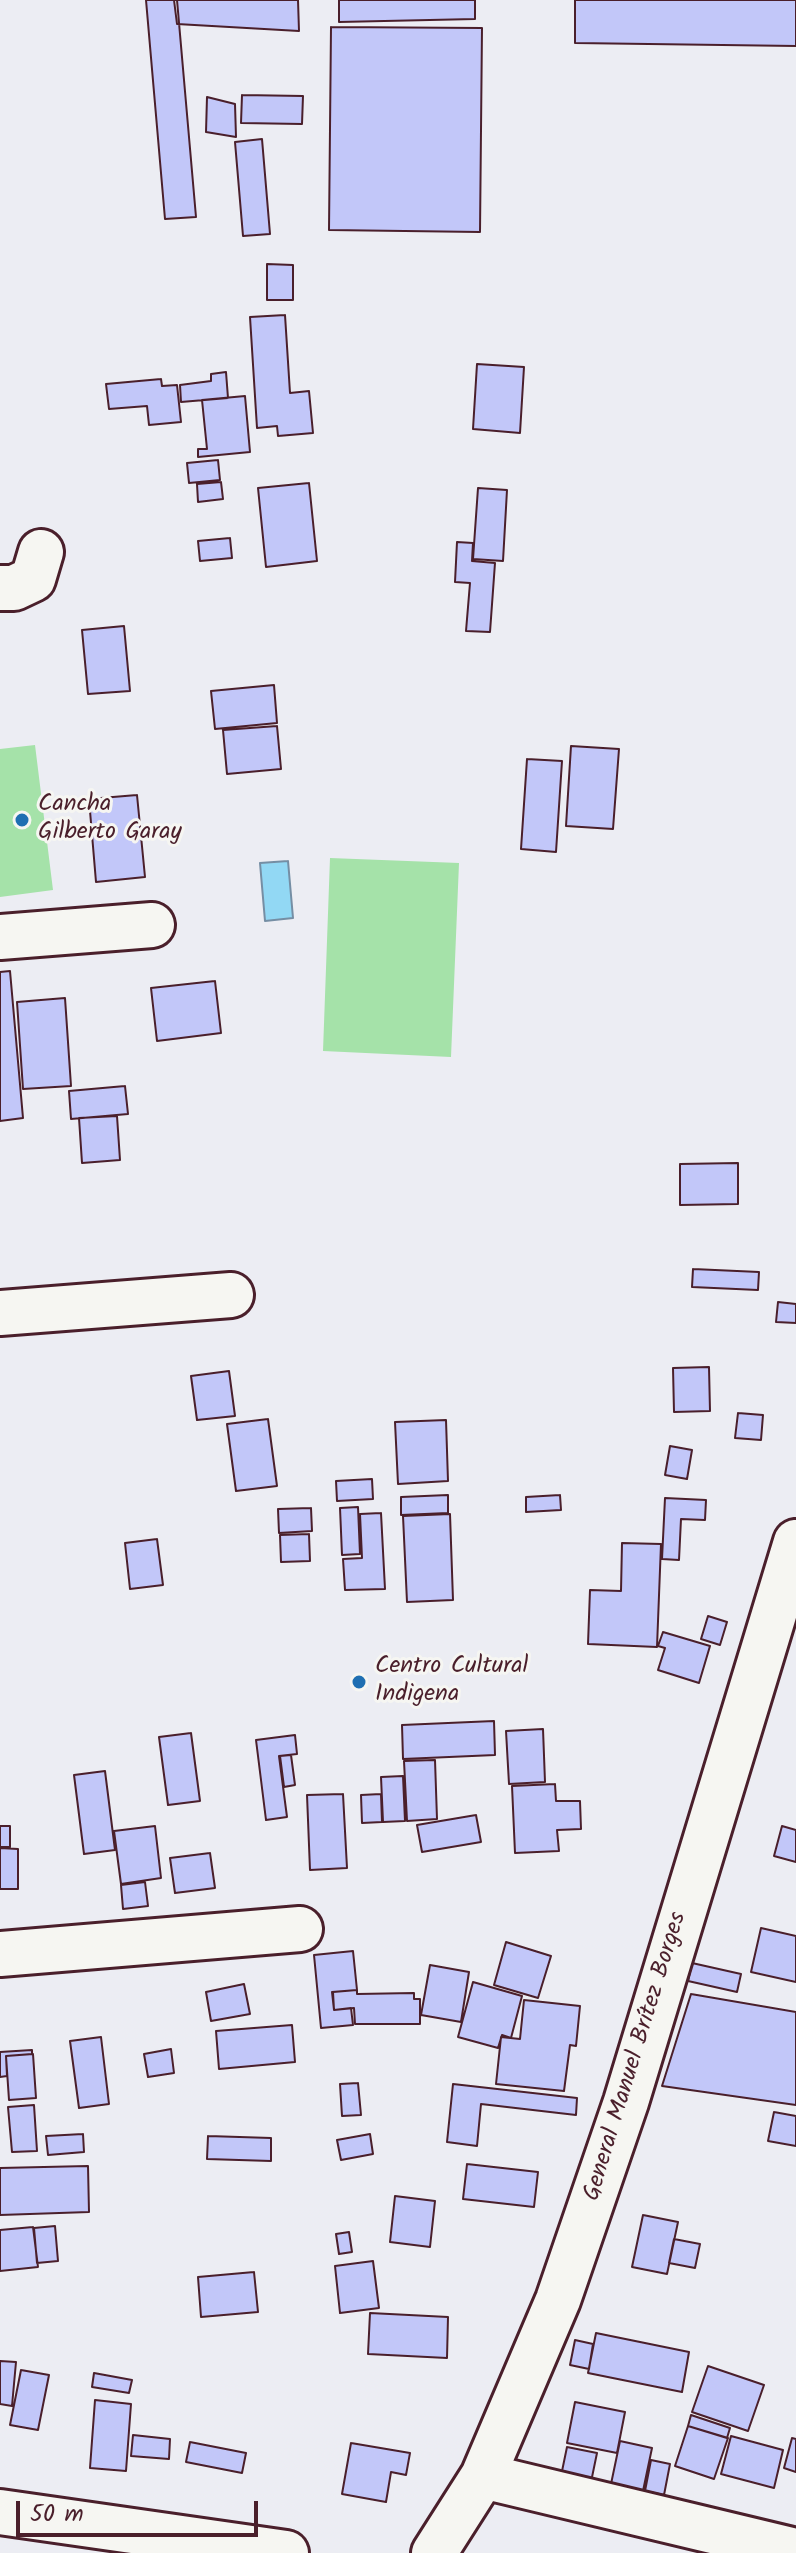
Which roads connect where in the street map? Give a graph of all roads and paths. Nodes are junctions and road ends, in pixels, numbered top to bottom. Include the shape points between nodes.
1 (41, 552) dead end
2 (0, 588) edge
3 (152, 925) dead end
4 (0, 937) edge
5 (231, 1295) dead end
6 (0, 1313) edge
7 (796, 1542) edge
8 (300, 1929) dead end
9 (0, 1954) edge
10 (483, 2476) junction
11 (0, 2512) edge
12 (796, 2551) edge
13 (286, 2553) edge
14 (434, 2553) edge

1 - 2 street via 33,579
3 - 4 street
5 - 6 street
7 - 10 street, General Manuel Brítez Borges via 626,2102 558,2300
8 - 9 street
10 - 12 street
10 - 14 street, General Manuel Brítez Borges
11 - 13 street

